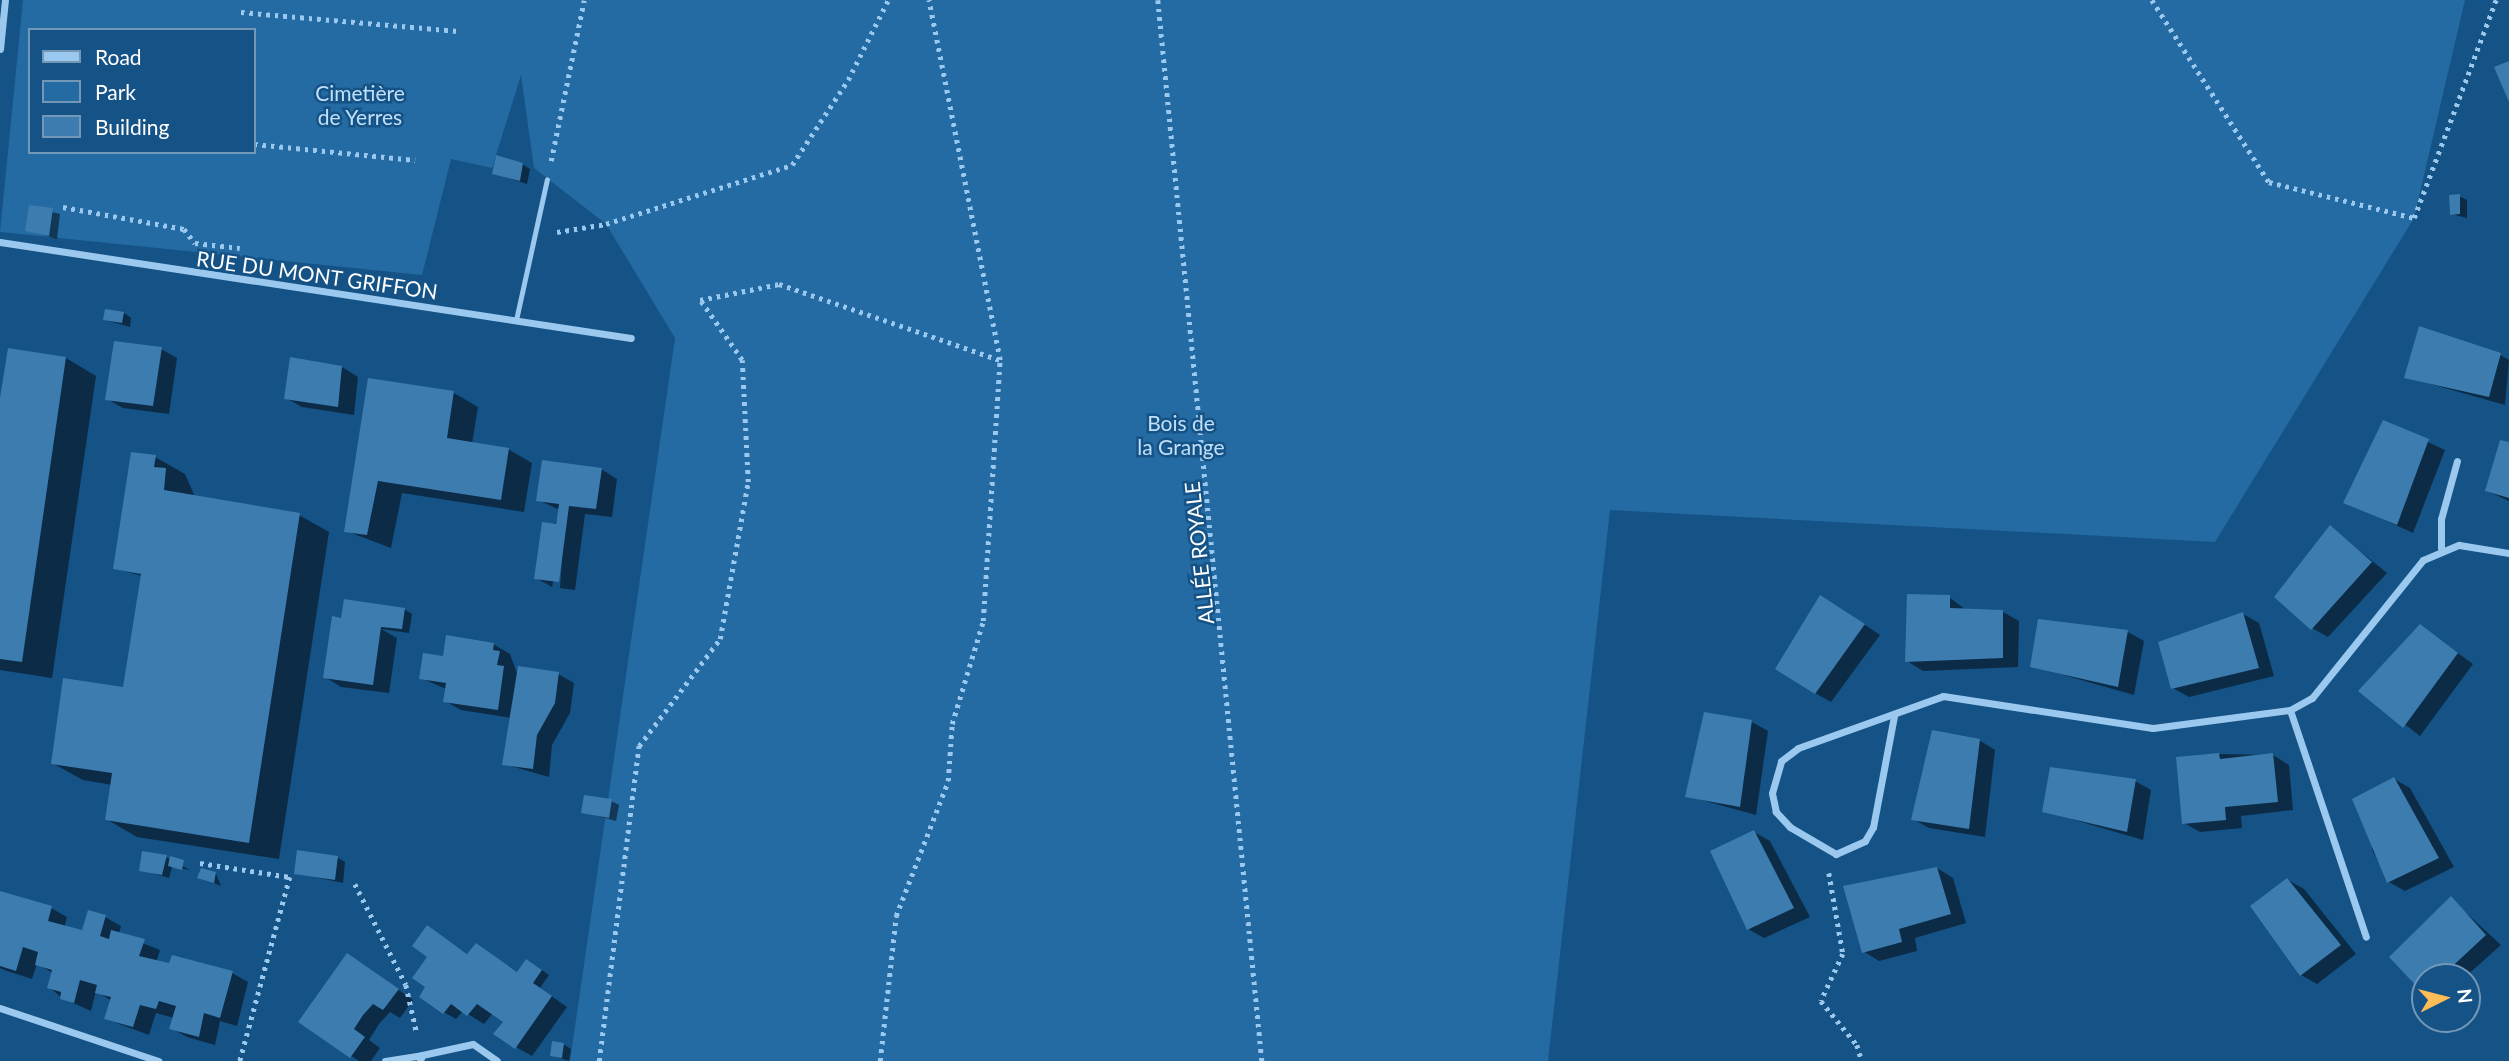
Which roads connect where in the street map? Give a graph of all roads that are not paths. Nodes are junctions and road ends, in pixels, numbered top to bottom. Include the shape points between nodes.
1 (5, 0) edge
2 (0, 50) edge
3 (547, 179) road end
4 (0, 242) edge
5 (516, 320) junction
6 (631, 338) dead end
7 (2457, 461) dead end
8 (2441, 548) junction
9 (2509, 553) edge
10 (2290, 710) junction
11 (1894, 716) junction
12 (2366, 937) dead end
13 (0, 1008) edge
14 (421, 1058) edge
15 (158, 1061) edge
16 (385, 1061) edge
17 (497, 1061) edge

1 - 2 street
3 - 5 lane
4 - 5 street, RUE DU MONT GRIFFON
5 - 6 street, RUE DU MONT GRIFFON
7 - 8 street via 2441,519
8 - 9 street via 2477,544
8 - 10 street via 2423,560 2312,698
10 - 11 street via 2153,729 1943,696
10 - 12 street
11 - 11 street via 1874,827 1852,849 1830,852 1776,812 1772,793 1777,769 1798,748
13 - 15 street
14 - 16 street
14 - 17 street via 473,1044

